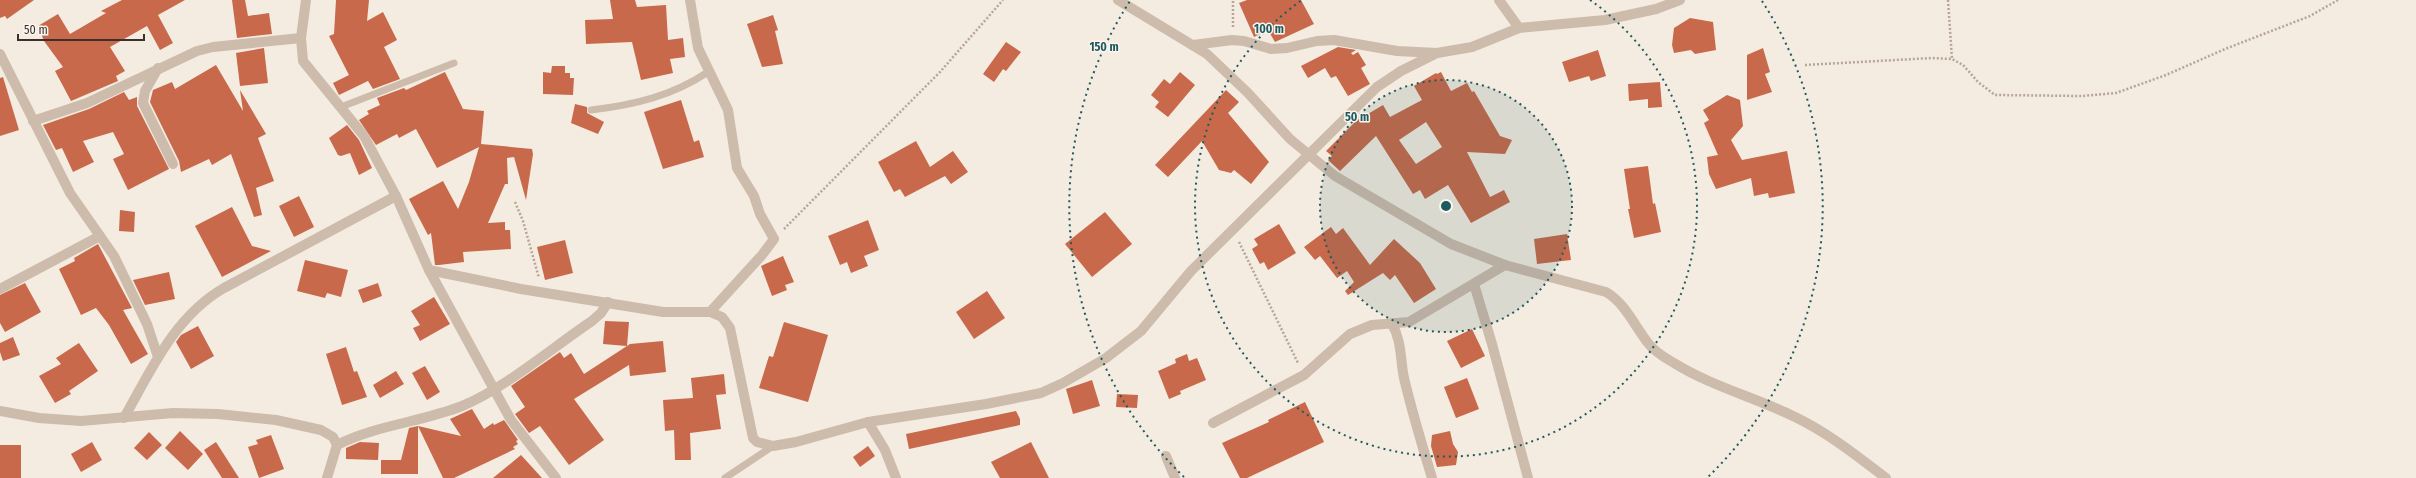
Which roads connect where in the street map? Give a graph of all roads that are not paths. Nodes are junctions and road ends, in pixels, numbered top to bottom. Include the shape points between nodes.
1 (306, 0) edge
2 (690, 0) edge
3 (1118, 0) edge
4 (1499, 0) edge
5 (1680, 0) edge
6 (1519, 28) junction
7 (301, 38) junction
8 (1193, 45) junction
9 (1436, 52) junction
10 (0, 54) edge
11 (454, 63) dead end
12 (158, 68) junction
13 (708, 72) junction
14 (341, 107) junction
15 (591, 110) dead end
16 (33, 120) junction
17 (1309, 156) junction
18 (173, 164) dead end
19 (396, 196) junction
20 (100, 236) junction
21 (1505, 265) junction
22 (429, 270) junction
23 (1474, 284) junction
24 (0, 289) edge
25 (608, 302) junction
26 (710, 312) junction
27 (1392, 324) junction
28 (158, 357) junction
29 (494, 389) junction
30 (0, 411) edge
31 (124, 418) junction
32 (868, 422) junction
33 (1213, 423) dead end
34 (337, 445) junction
35 (773, 446) junction
36 (1166, 456) dead end
37 (327, 478) edge
38 (556, 478) edge
39 (725, 478) edge
40 (896, 478) edge
41 (1175, 478) edge
42 (1432, 478) edge
43 (1528, 478) edge
44 (1886, 478) edge

1 - 7 street
2 - 13 street via 698,48
3 - 8 street
4 - 6 street
5 - 6 street via 1656,9 1605,20
6 - 9 street via 1472,47
7 - 12 street via 213,47 182,56
7 - 14 street via 307,68
8 - 9 street via 1232,40 1271,49 1334,40 1397,51
8 - 17 street via 1224,68
9 - 17 street via 1377,87
10 - 16 street
11 - 14 lane
12 - 16 street via 86,103
12 - 18 street via 145,91 143,103
13 - 15 lane via 675,91 646,102
13 - 26 street via 728,110 737,168 754,196 760,214 774,239
14 - 19 street via 364,136
16 - 20 street via 70,193
17 - 21 street via 1335,176 1438,237
17 - 32 street via 1191,271 1141,331 1106,358 1052,389 986,404
19 - 22 street
19 - 28 street via 213,294 182,323
20 - 24 street
20 - 28 street via 114,256 134,297
21 - 23 street
21 - 44 street via 1606,292 1619,302 1648,344 1674,364 1727,390 1786,412 1822,431
22 - 25 street
22 - 29 street
23 - 27 street via 1409,322
23 - 43 street
25 - 26 street via 663,312
25 - 29 street via 592,321
26 - 35 street via 722,317 730,328 753,438 757,442
27 - 33 street via 1372,325 1350,334 1331,348 1304,375
27 - 42 street via 1399,336 1402,369
28 - 31 street
29 - 34 street via 462,406 363,434
29 - 38 street via 511,420
30 - 31 street via 39,418 81,421
31 - 34 street via 192,412 276,420 328,433
32 - 35 street
32 - 40 street via 885,450
34 - 37 street
35 - 39 lane
36 - 41 street

